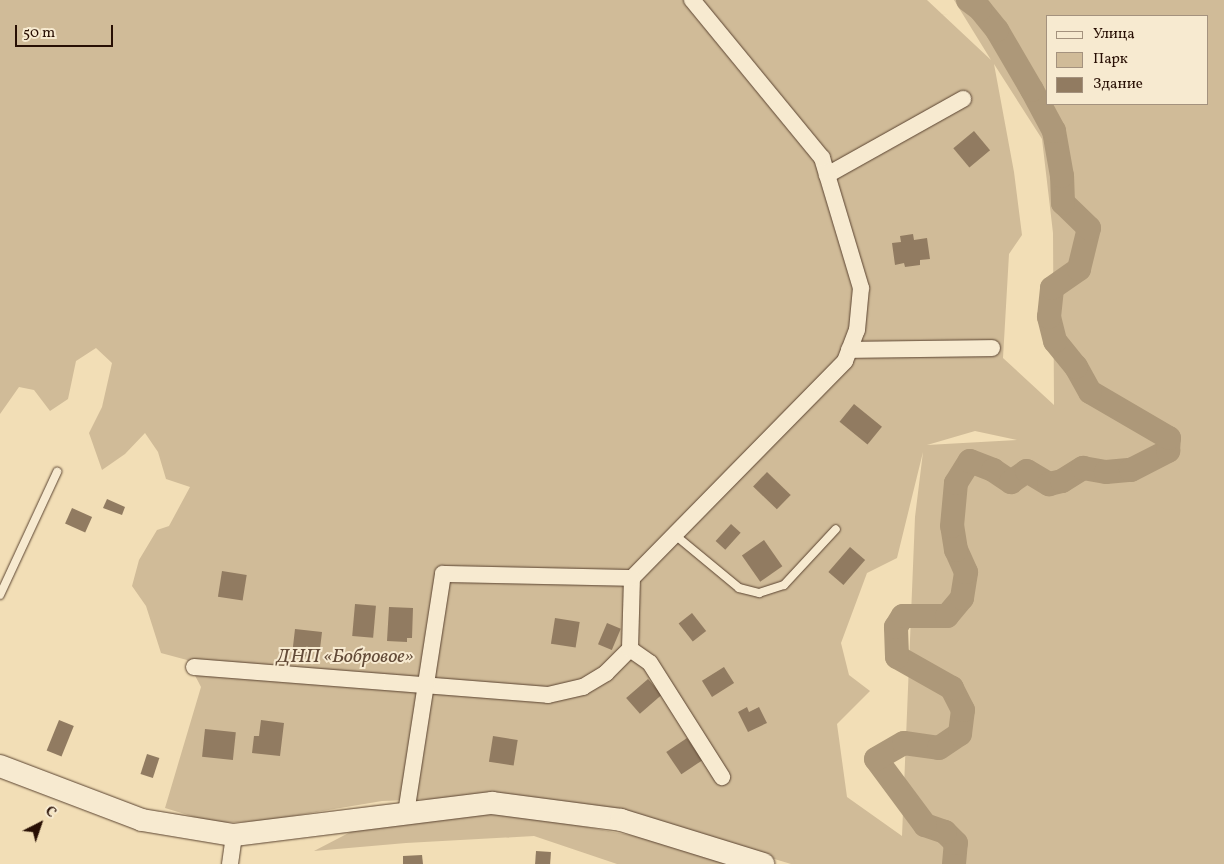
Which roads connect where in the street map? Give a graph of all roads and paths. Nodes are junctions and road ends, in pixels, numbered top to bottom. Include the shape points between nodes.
1 (692, 0) edge
2 (962, 99) dead end
3 (827, 176) junction
4 (992, 348) dead end
5 (849, 350) junction
6 (57, 472) dead end
7 (836, 529) dead end
8 (675, 535) junction
9 (632, 578) junction
10 (0, 595) edge
11 (630, 648) junction
12 (194, 667) dead end
13 (427, 687) junction
14 (0, 766) edge
15 (722, 777) dead end
16 (406, 813) junction
17 (234, 835) junction
18 (230, 864) edge
19 (763, 864) edge

1 - 3 street via 822,158
2 - 3 street
3 - 5 street via 861,288 856,330
4 - 5 street
5 - 8 street via 845,361
6 - 10 lane
7 - 8 lane via 784,585 759,593 739,588
8 - 9 street
9 - 11 street
9 - 13 street via 443,574
11 - 13 street via 606,673 583,687 548,695
11 - 15 street via 650,663
12 - 13 street
13 - 16 street
14 - 17 main road via 142,820
16 - 17 main road
16 - 19 main road via 492,803 621,820
17 - 18 street

